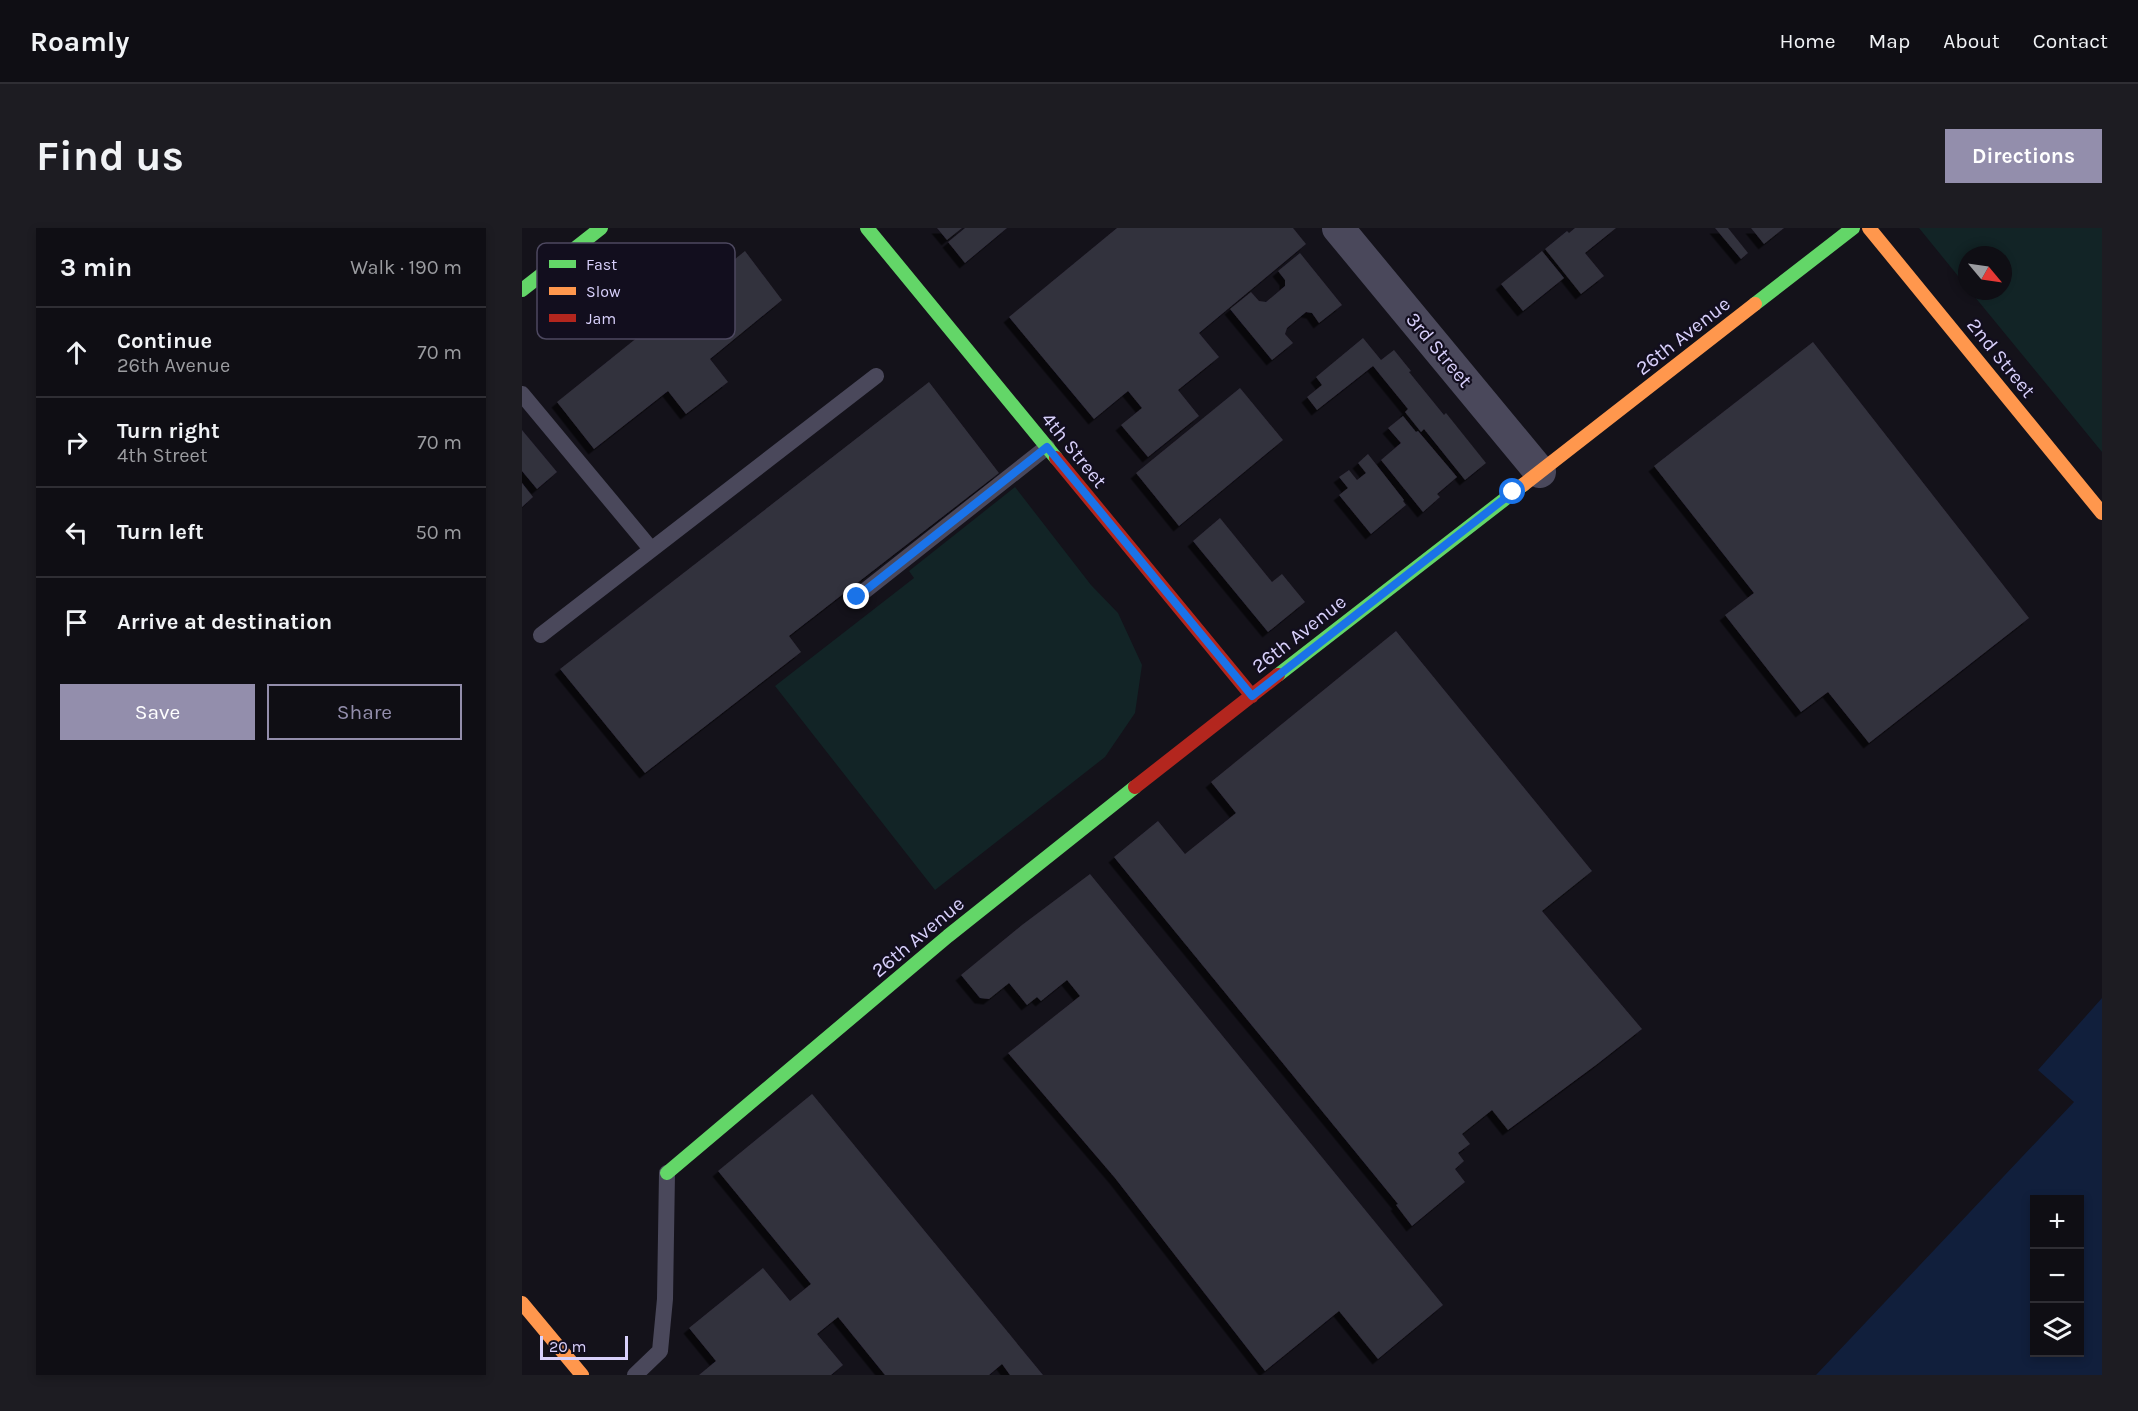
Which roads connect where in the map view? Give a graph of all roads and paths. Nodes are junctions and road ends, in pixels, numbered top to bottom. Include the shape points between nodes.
1 (601, 228) edge
2 (867, 228) edge
3 (1338, 228) edge
4 (1853, 228) edge
5 (1869, 228) edge
6 (582, 243) edge
7 (537, 278) edge
8 (522, 290) edge
9 (876, 376) dead end
10 (522, 394) edge
11 (1047, 447) junction
12 (1540, 472) junction
13 (2102, 513) edge
14 (651, 549) junction
15 (857, 597) dead end
16 (541, 635) dead end
17 (1252, 696) junction
18 (667, 1173) joint
19 (522, 1303) edge
20 (582, 1375) edge
21 (636, 1375) edge

1 - 6 street
2 - 11 street, 4th Street
3 - 12 street, 3rd Street
4 - 12 street, 26th Avenue
5 - 13 street, 2nd Street
7 - 8 street
9 - 14 lane
10 - 14 lane
11 - 15 lane
11 - 17 street, 4th Street
12 - 17 street, 26th Avenue
14 - 16 lane
17 - 18 street, 26th Avenue via 948,936
18 - 21 lane via 660,1351
19 - 20 street

